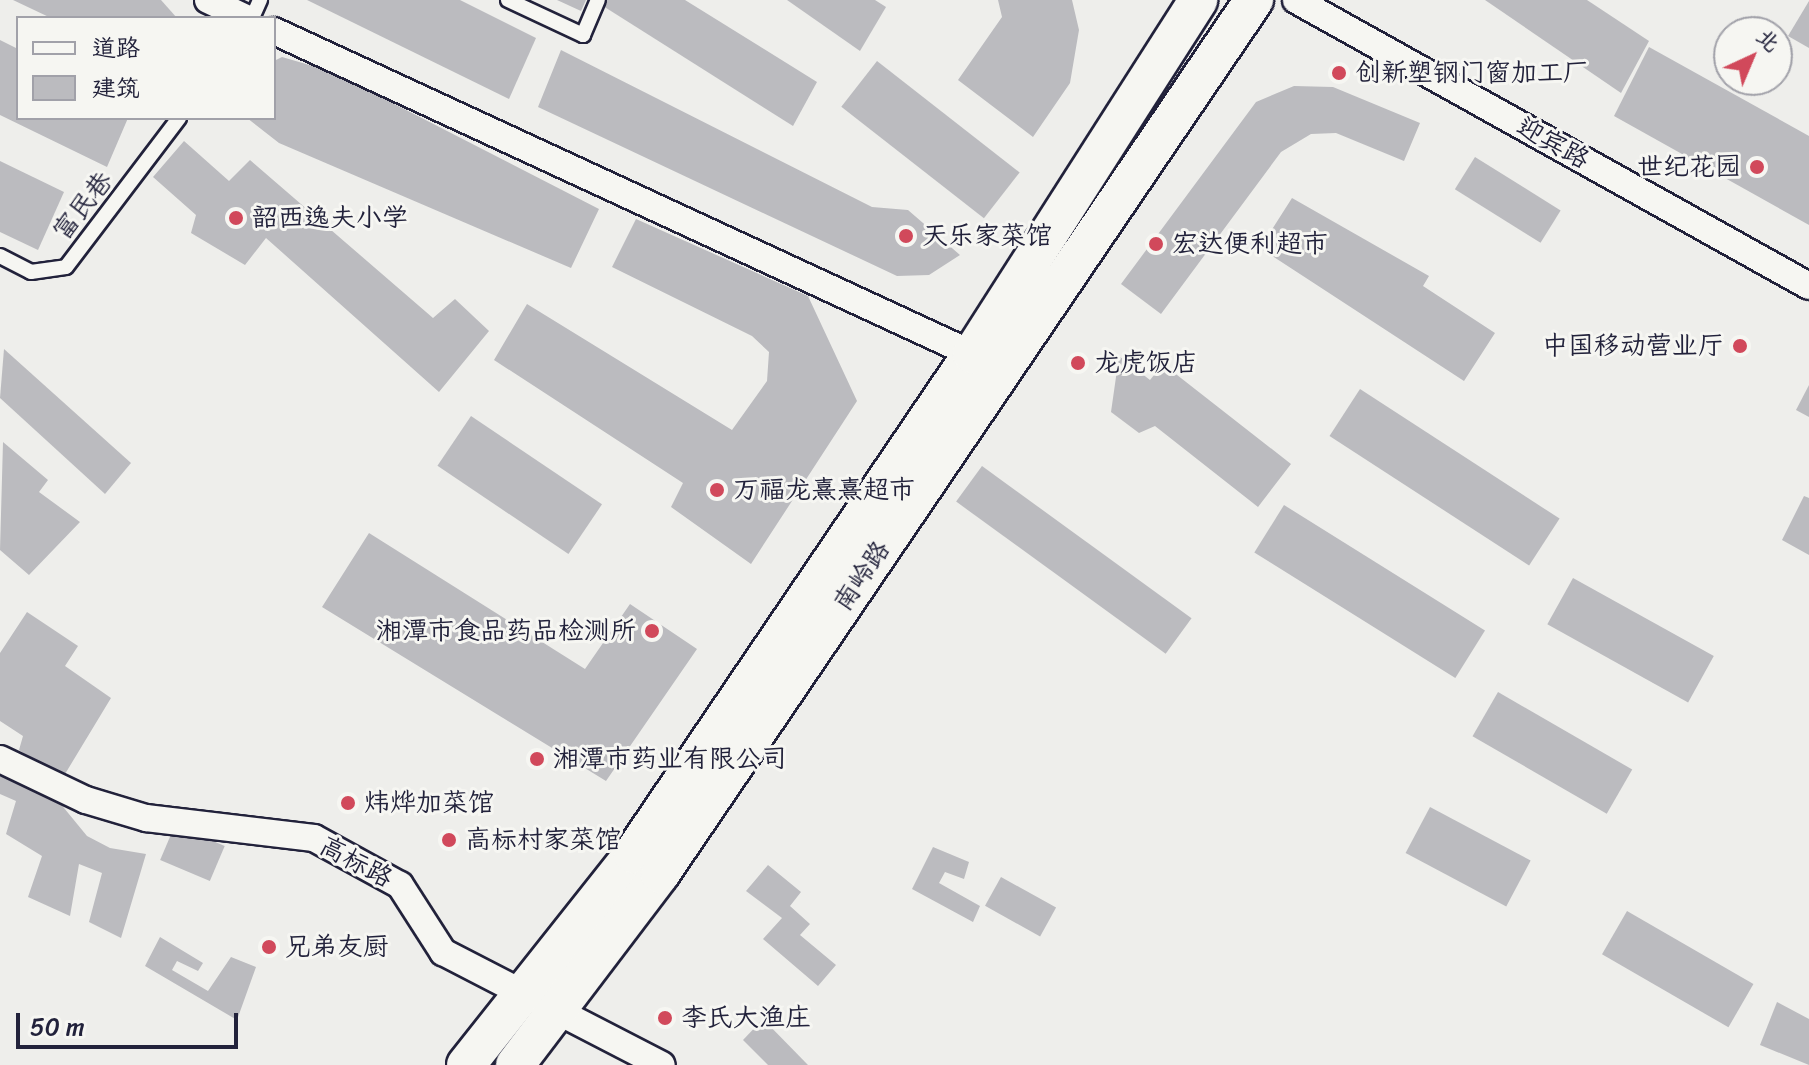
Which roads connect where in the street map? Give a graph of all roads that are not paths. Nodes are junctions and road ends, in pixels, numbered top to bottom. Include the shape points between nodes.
1 (208, 0) edge
2 (508, 0) edge
3 (598, 0) edge
4 (1198, 0) edge
5 (1254, 0) edge
6 (1296, 0) edge
7 (244, 16) edge
8 (276, 32) edge
9 (177, 120) edge
10 (0, 256) edge
11 (1809, 286) edge
12 (972, 354) junction
13 (0, 759) edge
14 (541, 1005) junction
15 (466, 1065) edge
16 (515, 1065) edge
17 (662, 1065) edge

1 - 7 street
2 - 3 lane via 583,35
4 - 12 street, 南岭路
5 - 14 street, 南岭路 via 660,874
6 - 11 street, 迎宾路
8 - 12 street
9 - 10 lane, 富民巷 via 66,267 31,272
12 - 14 street, 南岭路 via 633,854 589,901
13 - 14 street, 高标路 via 86,800 146,818 314,838 400,885 443,952
14 - 15 street, 南岭路
14 - 16 street, 南岭路
14 - 17 street, 高标路

